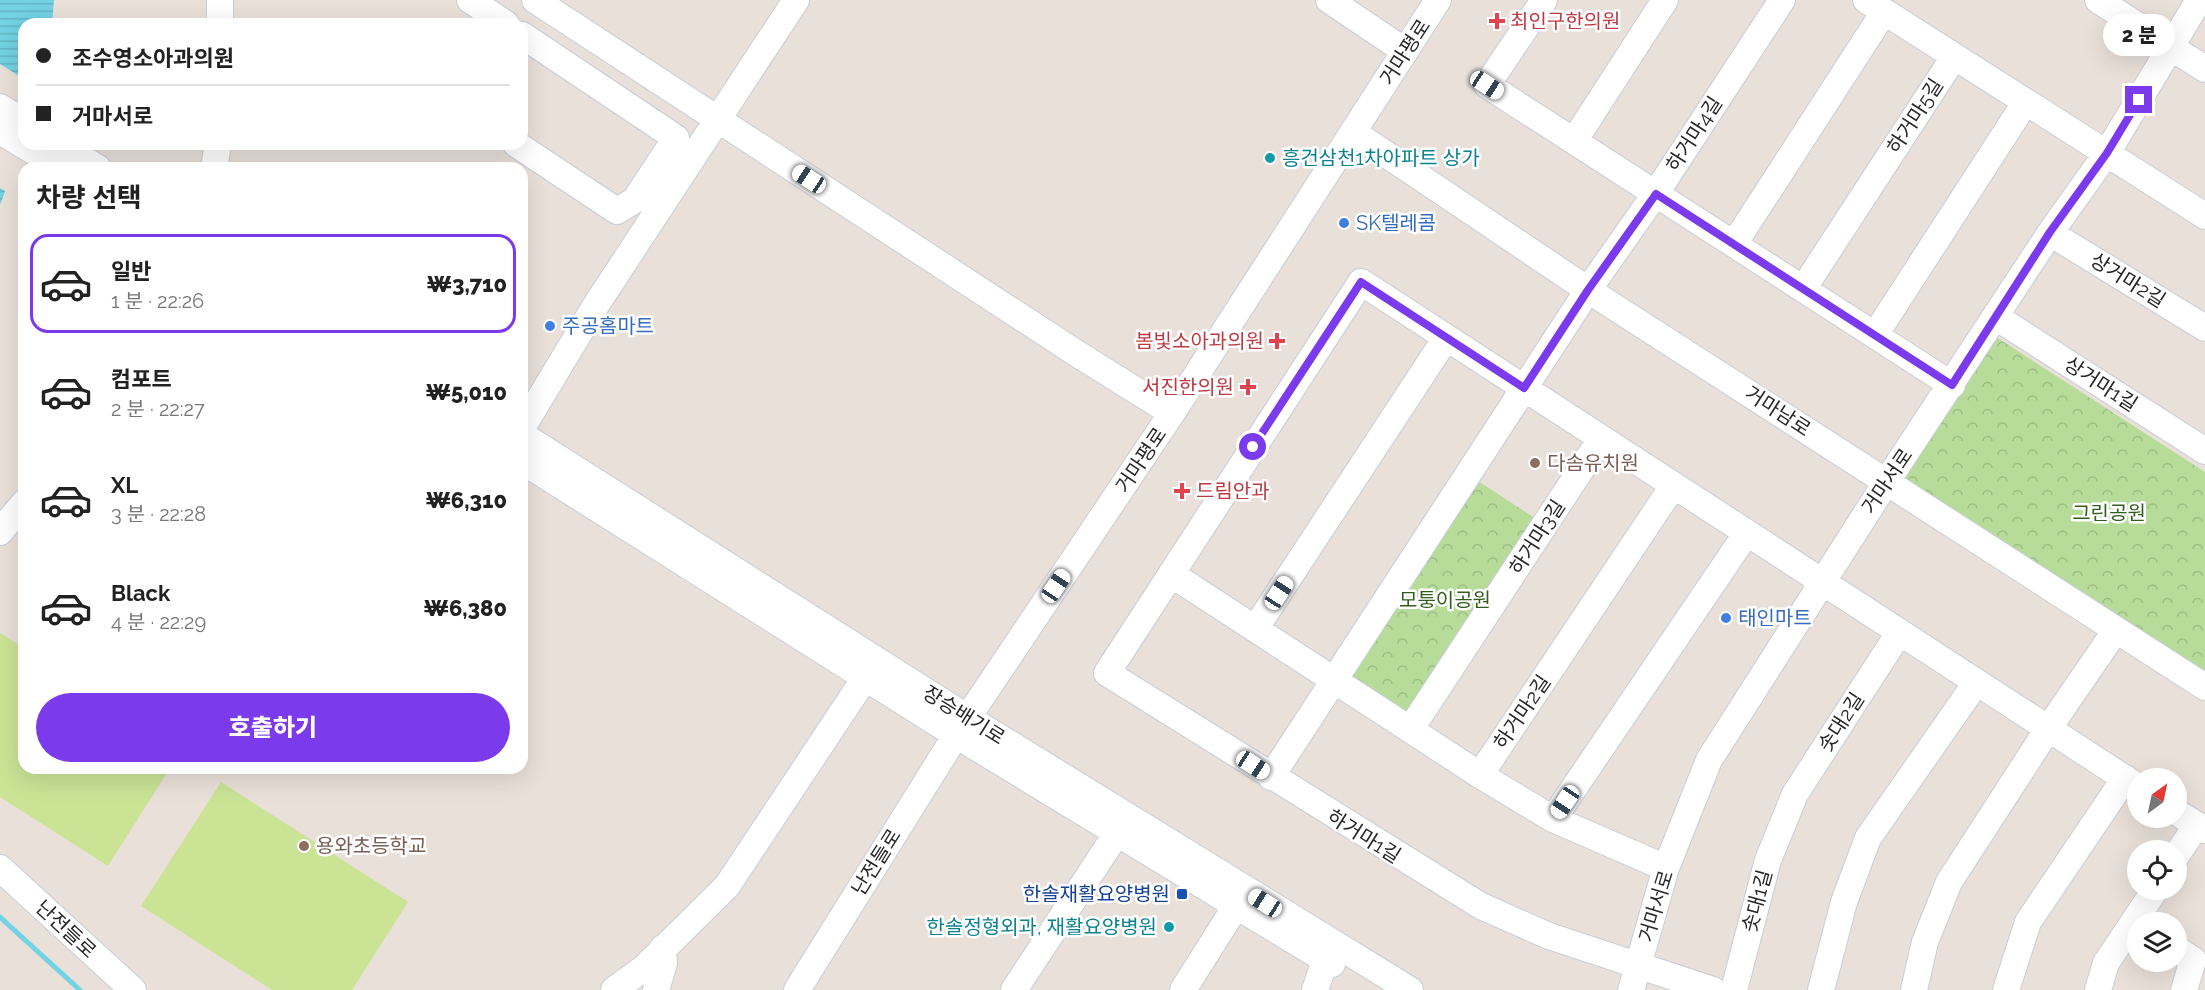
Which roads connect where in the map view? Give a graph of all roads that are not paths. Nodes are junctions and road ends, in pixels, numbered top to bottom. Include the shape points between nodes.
1 (220, 0) edge
2 (470, 0) edge
3 (535, 0) edge
4 (796, 0) edge
5 (1329, 0) edge
6 (1438, 0) edge
7 (1544, 0) edge
8 (1665, 0) edge
9 (1782, 0) edge
10 (2098, 0) edge
11 (2199, 0) edge
12 (1875, 6) edge
13 (220, 18) edge
14 (497, 18) edge
15 (528, 39) edge
16 (2170, 47) junction
17 (1405, 51) junction
18 (1954, 57) junction
19 (2205, 69) edge
20 (2025, 103) junction
21 (0, 107) edge
22 (18, 118) edge
23 (718, 119) junction
24 (0, 131) edge
25 (1353, 132) junction
26 (1574, 141) junction
27 (18, 142) edge
28 (31, 150) edge
29 (69, 150) edge
30 (525, 150) edge
31 (2107, 153) junction
32 (51, 162) edge
33 (88, 162) edge
34 (1656, 194) junction
35 (2205, 216) edge
36 (2050, 232) junction
37 (1734, 244) junction
38 (1803, 289) junction
39 (1588, 290) junction
40 (1996, 317) junction
41 (2205, 328) edge
42 (1875, 335) junction
43 (1446, 338) junction
44 (1952, 385) junction
45 (1524, 388) junction
46 (1172, 413) junction
47 (528, 418) edge
48 (528, 439) edge
49 (1601, 439) junction
50 (2205, 451) edge
51 (528, 464) edge
52 (1887, 481) junction
53 (1673, 486) junction
54 (18, 510) edge
55 (0, 532) edge
56 (1746, 534) junction
57 (1171, 574) junction
58 (1821, 582) junction
59 (1255, 629) junction
60 (2116, 630) junction
61 (1899, 633) junction
62 (865, 678) junction
63 (1335, 681) junction
64 (1976, 683) junction
65 (2205, 687) edge
66 (962, 727) junction
67 (2048, 729) junction
68 (1410, 730) junction
69 (1480, 775) junction
70 (1271, 777) junction
71 (2127, 780) edge
72 (2127, 788) edge
73 (1786, 814) joint
74 (1553, 819) junction
75 (2193, 822) edge
76 (1117, 833) junction
77 (2184, 840) edge
78 (0, 868) edge
79 (1666, 868) junction
80 (1236, 906) junction
81 (2127, 935) edge
82 (663, 948) junction
83 (2187, 956) edge
84 (1325, 961) junction
85 (1638, 966) junction
86 (2101, 982) edge
87 (133, 990) edge
88 (614, 990) edge
89 (656, 990) edge
90 (797, 990) edge
91 (1014, 990) edge
92 (1183, 990) edge
93 (1315, 990) edge
94 (1375, 990) edge
95 (1410, 990) edge
96 (1631, 990) edge
97 (1713, 990) edge
98 (1734, 990) edge
99 (1821, 990) edge
100 (1914, 990) edge
101 (2006, 990) edge
102 (2184, 990) edge

1 - 13 street
2 - 14 street
3 - 23 street
4 - 23 street
5 - 17 street
6 - 17 street, 거마평로
7 - 26 street, 하거마4길 via 1487,85
8 - 26 street
9 - 34 street, 하거마4길
10 - 16 street
11 - 16 street, 거마서로
12 - 18 street, 하거마5길
12 - 37 street, 하거마5길 via 1807,131
15 - 30 street via 676,138 636,200 617,211
16 - 19 street
16 - 31 street, 거마서로
17 - 25 street, 거마평로
18 - 20 street, 하거마5길
18 - 38 street, 하거마5길
20 - 31 street, 하거마5길
20 - 42 street
21 - 22 street
23 - 46 street
23 - 47 street via 596,305
24 - 27 street
25 - 39 street, 거마남로
25 - 46 street, 거마평로
26 - 34 street, 하거마4길
28 - 32 street
29 - 33 street
31 - 35 street, 하거마5길
31 - 36 street, 거마서로
34 - 37 street, 하거마4길
34 - 39 street, 하거마4길
36 - 40 street, 거마서로
36 - 41 street, 상거마2길
37 - 38 street, 하거마4길
38 - 42 street, 하거마4길
39 - 45 street
39 - 52 street, 거마남로
40 - 44 street, 거마서로
40 - 50 street, 상거마1길
42 - 44 street, 하거마4길
43 - 45 street
43 - 57 street via 1361,282
43 - 59 street
44 - 52 street, 거마서로
45 - 49 street
45 - 63 street
46 - 66 street, 거마평로
48 - 66 street, 장승배기로
49 - 53 street
49 - 68 street, 하거마3길
51 - 62 street, 장승배기로
52 - 58 street, 거마서로
52 - 60 street, 거마남로
53 - 56 street
53 - 69 street, 하거마2길
54 - 55 street
56 - 58 street
56 - 74 street
57 - 59 street
57 - 70 street, 하거마1길 via 1107,672
58 - 61 street
58 - 79 street, 거마서로 via 1709,760
59 - 63 street
60 - 65 street, 거마남로
60 - 67 street
61 - 64 street
61 - 73 street, 솟대2길 via 1794,794
62 - 66 street, 장승배기로
62 - 82 street via 727,886
63 - 68 street
63 - 70 street
64 - 67 street
64 - 99 street via 1869,838 1844,902
66 - 76 street, 장승배기로
66 - 90 street, 난전들로
66 - 95 street, 장승배기로
67 - 71 street
67 - 100 street via 1949,882 1925,942
68 - 69 street
69 - 74 street
70 - 85 street, 하거마1길 via 1481,906 1549,936
72 - 101 street via 2028,922
73 - 98 street, 솟대1길 via 1768,860
74 - 79 street
75 - 77 street
76 - 80 street, 장승배기로
76 - 91 street
78 - 87 street, 난전들로
79 - 85 street, 거마서로
80 - 84 street, 장승배기로
80 - 92 street
81 - 86 street via 2106,963
82 - 88 street via 644,969
82 - 89 street via 664,963
83 - 102 street via 2193,960
84 - 93 street
84 - 94 street, 장승배기로
85 - 96 street, 거마서로
85 - 97 street

